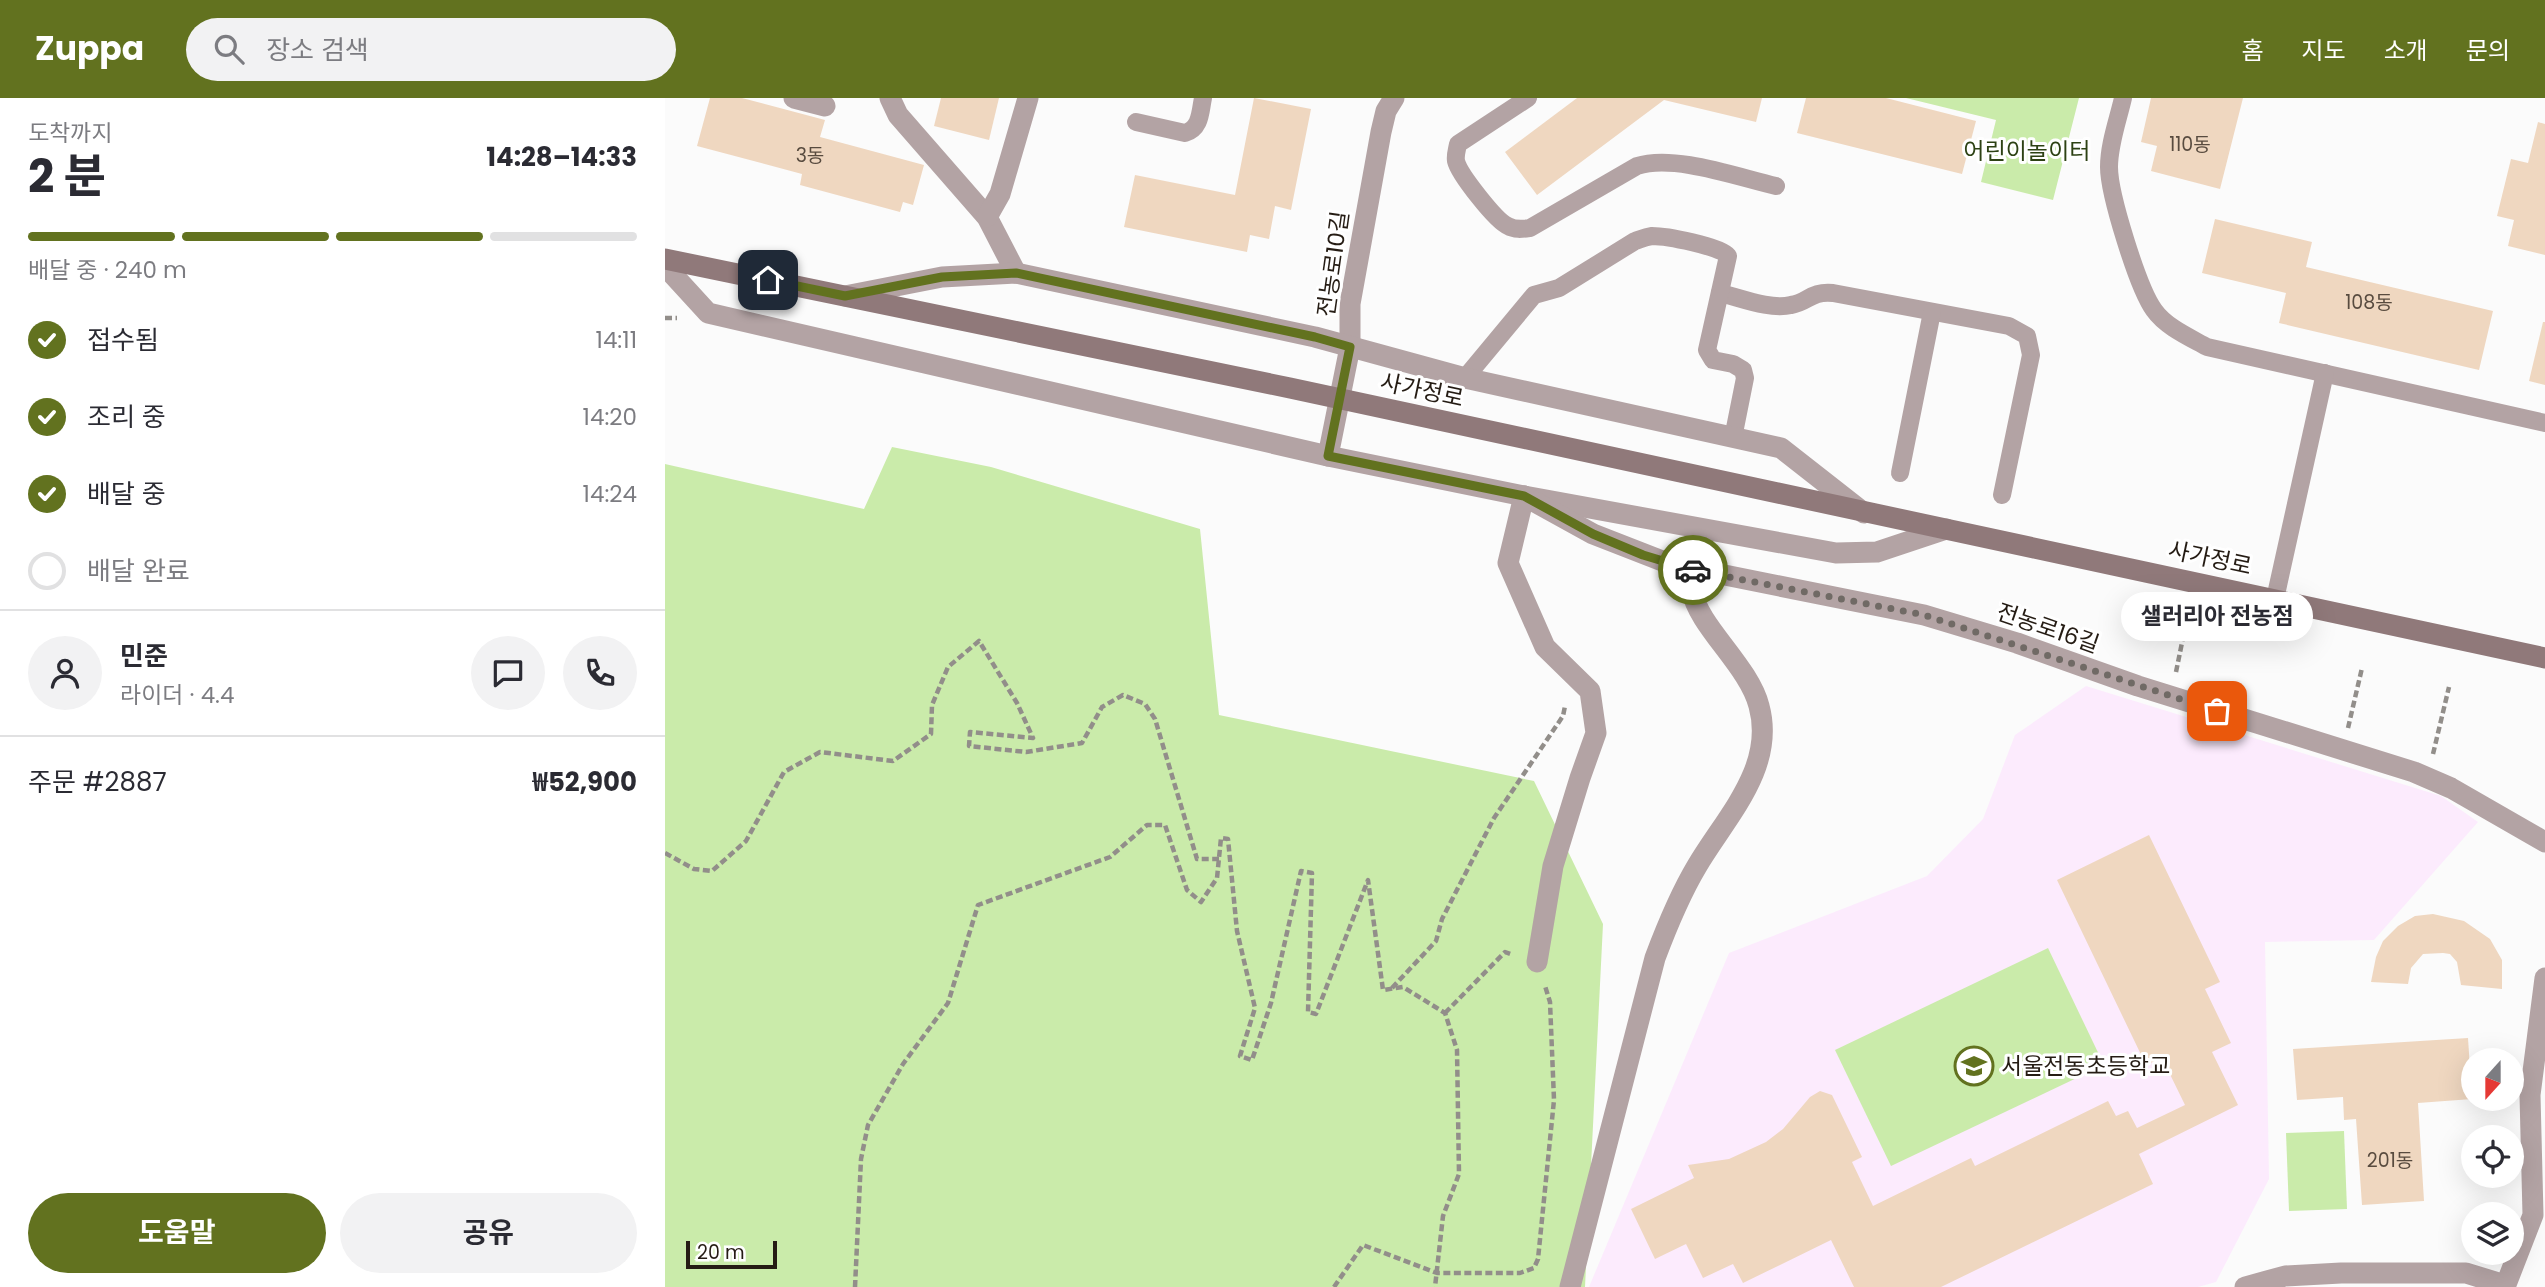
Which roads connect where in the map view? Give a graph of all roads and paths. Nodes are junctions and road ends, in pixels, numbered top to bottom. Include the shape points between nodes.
1 (794, 98) edge
2 (890, 98) edge
3 (1028, 98) edge
4 (1203, 98) edge
5 (1528, 98) edge
6 (2123, 98) edge
7 (1389, 100) edge
8 (825, 106) dead end
9 (1136, 122) dead end
10 (1776, 186) dead end
11 (987, 217) junction
12 (665, 259) edge
13 (665, 266) edge
14 (1016, 273) junction
15 (1720, 293) junction
16 (845, 296) junction
17 (1932, 312) junction
18 (1348, 356) junction
19 (2325, 373) junction
20 (1465, 378) junction
21 (2545, 424) edge
22 (1733, 438) junction
23 (1330, 448) junction
24 (1900, 473) dead end
25 (2002, 495) dead end
26 (1524, 496) junction
27 (1864, 513) junction
28 (1946, 529) junction
29 (1692, 570) junction
30 (2275, 599) junction
31 (2185, 628) dead end
32 (2545, 658) edge
33 (2362, 668) dead end
34 (2449, 687) dead end
35 (2171, 696) junction
36 (1567, 697) dead end
37 (2346, 735) dead end
38 (2432, 760) dead end
39 (2545, 842) edge
40 (665, 853) edge
41 (1219, 859) junction
42 (1537, 962) junction
43 (2545, 978) edge
44 (1391, 990) junction
45 (1445, 1013) junction
46 (1437, 1273) junction
47 (2505, 1286) edge
48 (855, 1287) edge
49 (1334, 1287) edge
50 (1435, 1287) edge
51 (1570, 1287) edge
52 (2245, 1287) edge

1 - 8 street
2 - 11 street via 898,115
3 - 11 street via 1000,194
4 - 9 lane via 1198,122 1191,131
5 - 10 lane via 1458,144 1456,153 1460,170 1509,227 1530,228 1650,162
6 - 19 lane via 2109,165 2111,194 2144,293 2155,312 2181,334 2207,347
7 - 18 street, 전농로10길 via 1350,303
11 - 14 street
12 - 16 main road, 사가정로
13 - 23 street via 708,313
14 - 16 street, 사가정로 via 942,277
14 - 18 street, 사가정로 via 1315,337
15 - 17 lane via 1781,306 1823,293
15 - 20 lane, 사가정로 via 1729,262 1725,251 1645,237 1559,288 1534,295
15 - 22 lane, 사가정로 via 1707,350 1713,360 1743,370
16 - 27 main road, 사가정로
17 - 24 lane
17 - 25 lane via 2009,326 2027,336 2031,355
18 - 20 street, 사가정로
18 - 23 street, 전농로10길
19 - 21 lane
19 - 30 lane
20 - 22 street, 사가정로
22 - 27 street, 사가정로 via 1781,448
23 - 26 street
26 - 28 street via 1836,553 1877,552
26 - 29 street, 전농로16길 via 1593,534
26 - 42 street via 1508,563 1545,647 1590,691 1596,733 1553,866
27 - 28 main road, 사가정로
28 - 30 main road, 사가정로
29 - 35 street, 전농로16길 via 1924,615
29 - 51 street via 1692,592 1700,612 1733,657 1760,707 1761,741 1752,779 1673,909 1655,958
30 - 32 main road, 사가정로
31 - 35 path
33 - 37 path
34 - 38 path
35 - 39 street, 전농로16길 via 2414,772
36 - 44 path via 1563,716 1495,818 1442,919 1436,941
40 - 41 path via 694,869 712,871 746,842 784,772 820,752 893,761 931,734 932,705 948,667 979,641 1033,738 970,732 969,746 1026,752 1082,743 1101,707 1123,695 1145,704 1155,719 1197,859
41 - 44 path via 1221,838 1228,839 1237,931 1255,1008 1240,1056 1252,1060 1271,1003 1301,871 1312,873 1308,1012 1316,1014 1368,880 1383,990
41 - 48 path via 1217,878 1201,902 1187,890 1165,825 1147,825 1110,857 978,905 948,1003 903,1064 868,1125 861,1159
42 - 45 path via 1504,952
42 - 46 path via 1550,1002 1554,1100 1538,1259 1534,1268 1520,1273
43 - 47 street via 2530,1095 2533,1215
44 - 45 path via 1403,987
45 - 46 path via 1457,1050 1459,1174 1443,1216
46 - 49 path via 1363,1245
46 - 50 path
47 - 52 street via 2466,1273 2341,1273 2285,1276

